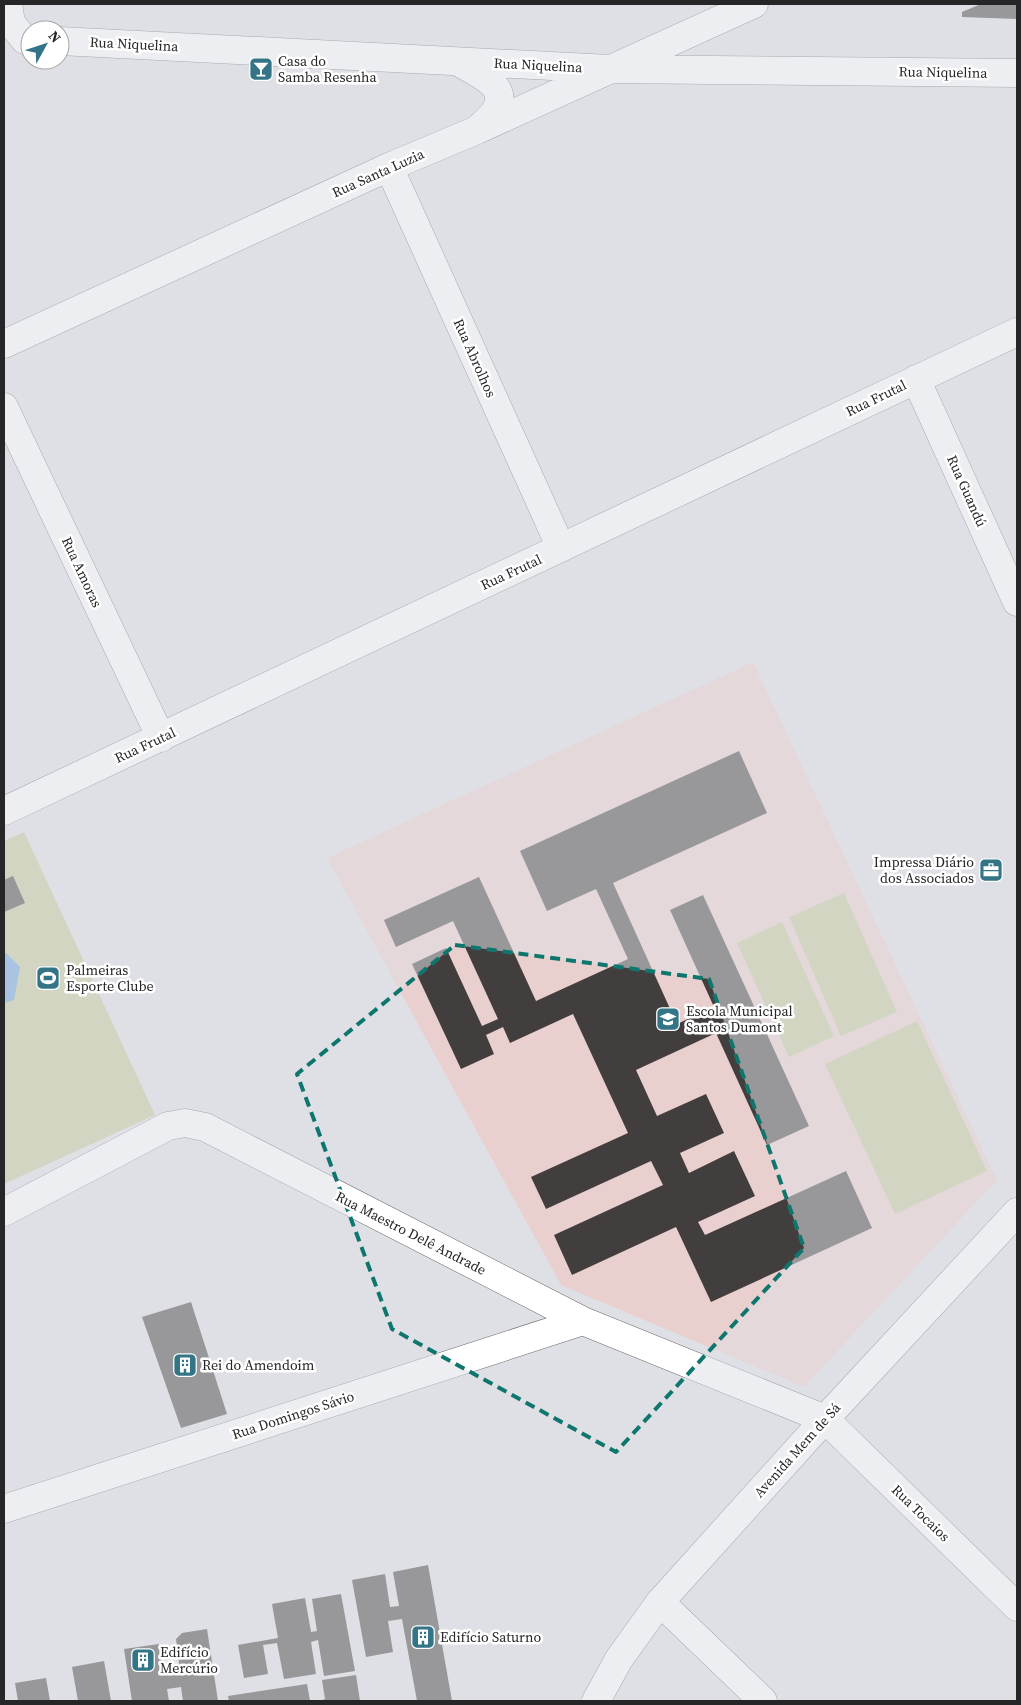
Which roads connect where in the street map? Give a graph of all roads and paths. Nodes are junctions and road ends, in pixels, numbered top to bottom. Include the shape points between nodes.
1 (8, 4) edge
2 (754, 4) edge
3 (20, 39) edge
4 (70, 42) edge
5 (456, 61) junction
6 (610, 69) junction
7 (1017, 73) edge
8 (477, 130) junction
9 (389, 167) junction
10 (1017, 332) edge
11 (4, 344) edge
12 (916, 379) junction
13 (4, 406) edge
14 (561, 548) junction
15 (1017, 602) edge
16 (160, 738) junction
17 (4, 811) edge
18 (4, 1212) edge
19 (1014, 1221) edge
20 (583, 1321) junction
21 (825, 1419) junction
22 (4, 1509) edge
23 (660, 1602) junction
24 (1017, 1608) edge
25 (596, 1701) edge
26 (763, 1701) edge

1 - 3 street via 11,23
2 - 6 street, Rua Santa Luzia
4 - 5 street, Rua Niquelina
5 - 6 street, Rua Niquelina
5 - 8 street via 484,76 494,84 499,94 499,104 493,116
6 - 7 street, Rua Niquelina
6 - 8 street, Rua Santa Luzia
8 - 9 street, Rua Santa Luzia
9 - 11 street, Rua Santa Luzia
9 - 14 street, Rua Abrolhos
10 - 12 street, Rua Frutal
12 - 14 street, Rua Frutal
12 - 15 street, Rua Guandú
13 - 16 street, Rua Amoras
14 - 16 street, Rua Frutal
16 - 17 street, Rua Frutal
18 - 20 street, Rua Maestro Delê Andrade via 168,1126 185,1123 205,1127
19 - 21 street, Avenida Mem de Sá
20 - 21 street, Rua Maestro Delê Andrade
20 - 22 street, Rua Domingos Sávio
21 - 23 street, Avenida Mem de Sá
21 - 24 street, Rua Tocaios
23 - 25 street, Avenida Mem de Sá via 619,1659
23 - 26 street

